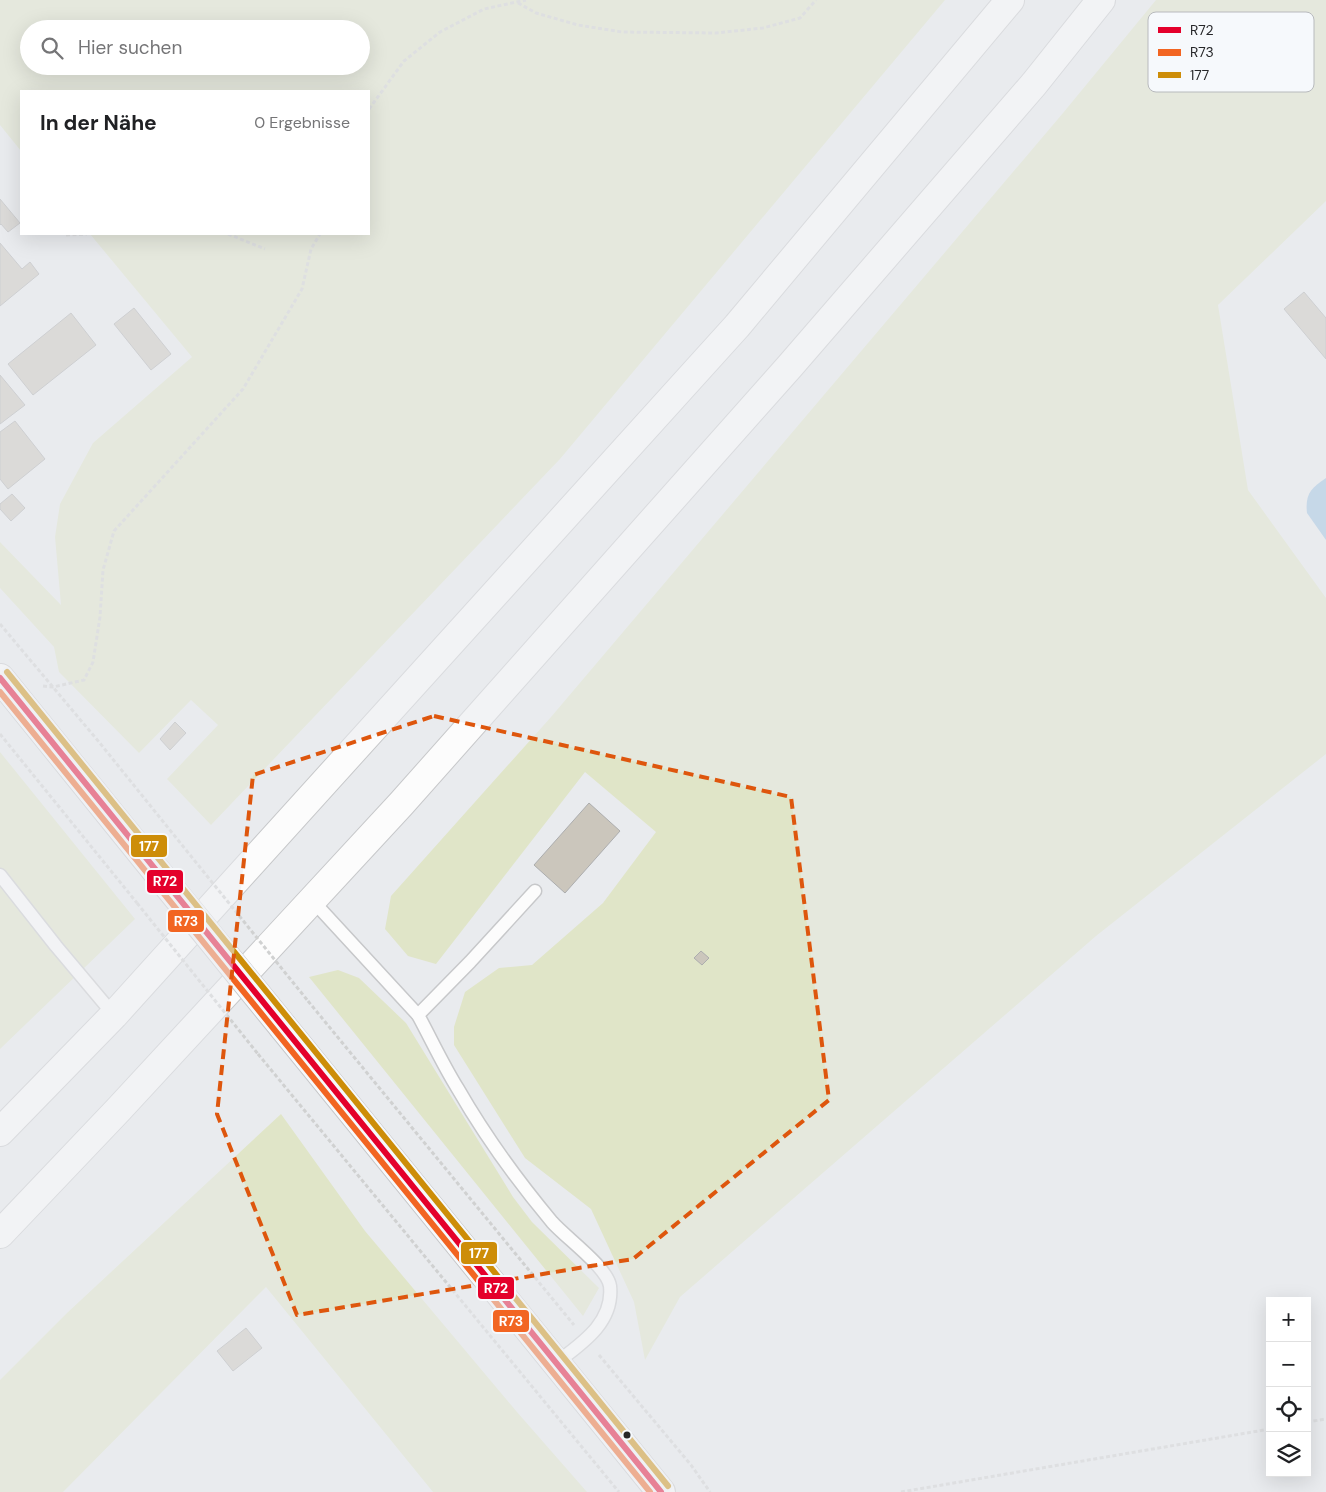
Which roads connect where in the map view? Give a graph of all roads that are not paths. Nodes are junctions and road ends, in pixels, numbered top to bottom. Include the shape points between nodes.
1 (1010, 0) edge
2 (1101, 0) edge
3 (2, 681) edge
4 (0, 875) edge
5 (536, 891) dead end
6 (312, 900) junction
7 (114, 1015) junction
8 (418, 1015) junction
9 (0, 1132) edge
10 (0, 1234) edge
11 (556, 1363) junction
12 (661, 1492) edge

1 - 7 main road via 737,326
2 - 6 main road via 1034,84 790,366
3 - 11 main road, bridge
4 - 7 lane
5 - 8 lane
6 - 8 lane
6 - 10 main road
7 - 9 main road
8 - 11 lane via 492,1144 528,1194 558,1229 592,1259 609,1284 605,1316 586,1340
11 - 12 main road

